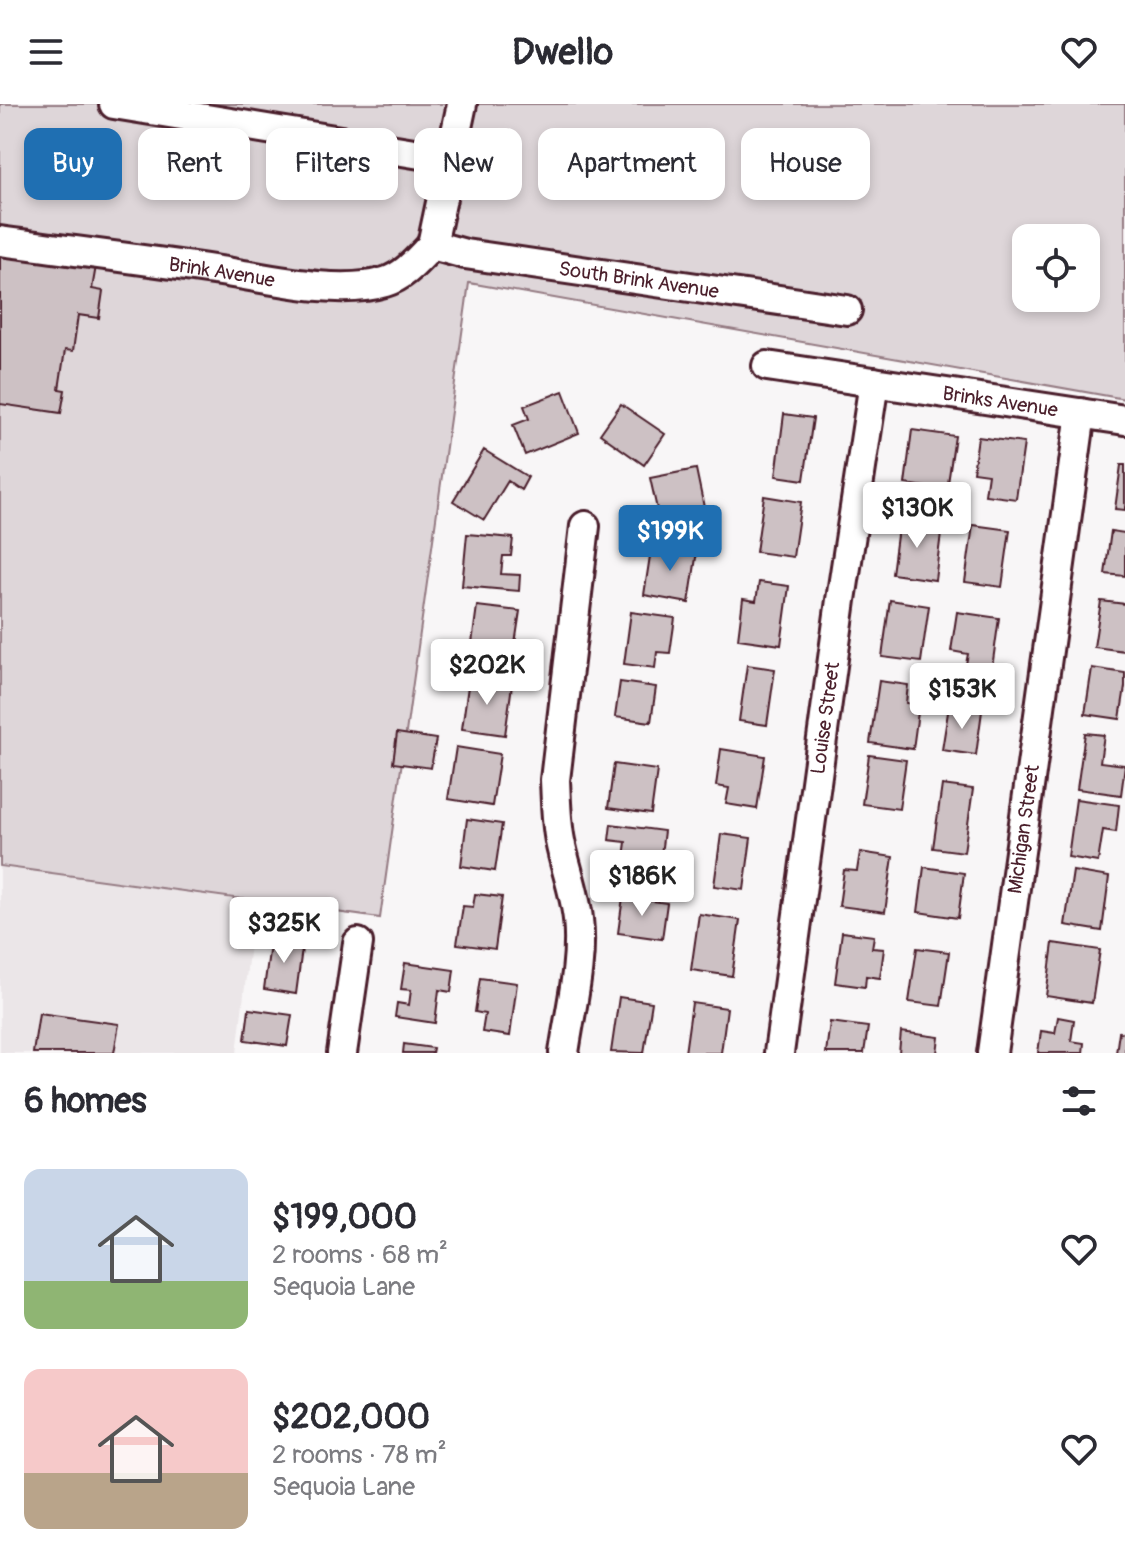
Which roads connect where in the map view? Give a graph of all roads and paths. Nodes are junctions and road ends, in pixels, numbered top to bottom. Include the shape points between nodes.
1 (114, 104) edge
2 (462, 104) edge
3 (457, 128) edge
4 (414, 153) edge
5 (442, 200) edge
6 (0, 241) edge
7 (432, 245) junction
8 (847, 310) dead end
9 (767, 366) dead end
10 (874, 382) junction
11 (1081, 413) junction
12 (1125, 420) edge
13 (585, 526) dead end
14 (358, 943) dead end
15 (342, 1053) edge
16 (564, 1053) edge
17 (779, 1053) edge
18 (992, 1053) edge

1 - 4 street
2 - 3 street
5 - 7 street
6 - 7 street, Brink Avenue via 353,287 398,277
7 - 8 street, South Brink Avenue
9 - 10 street
10 - 11 street, Brinks Avenue
10 - 17 street, Louise Street
11 - 12 street, Brinks Avenue
11 - 18 street, Michigan Street
13 - 16 street via 555,780 559,839 579,935
14 - 15 street

